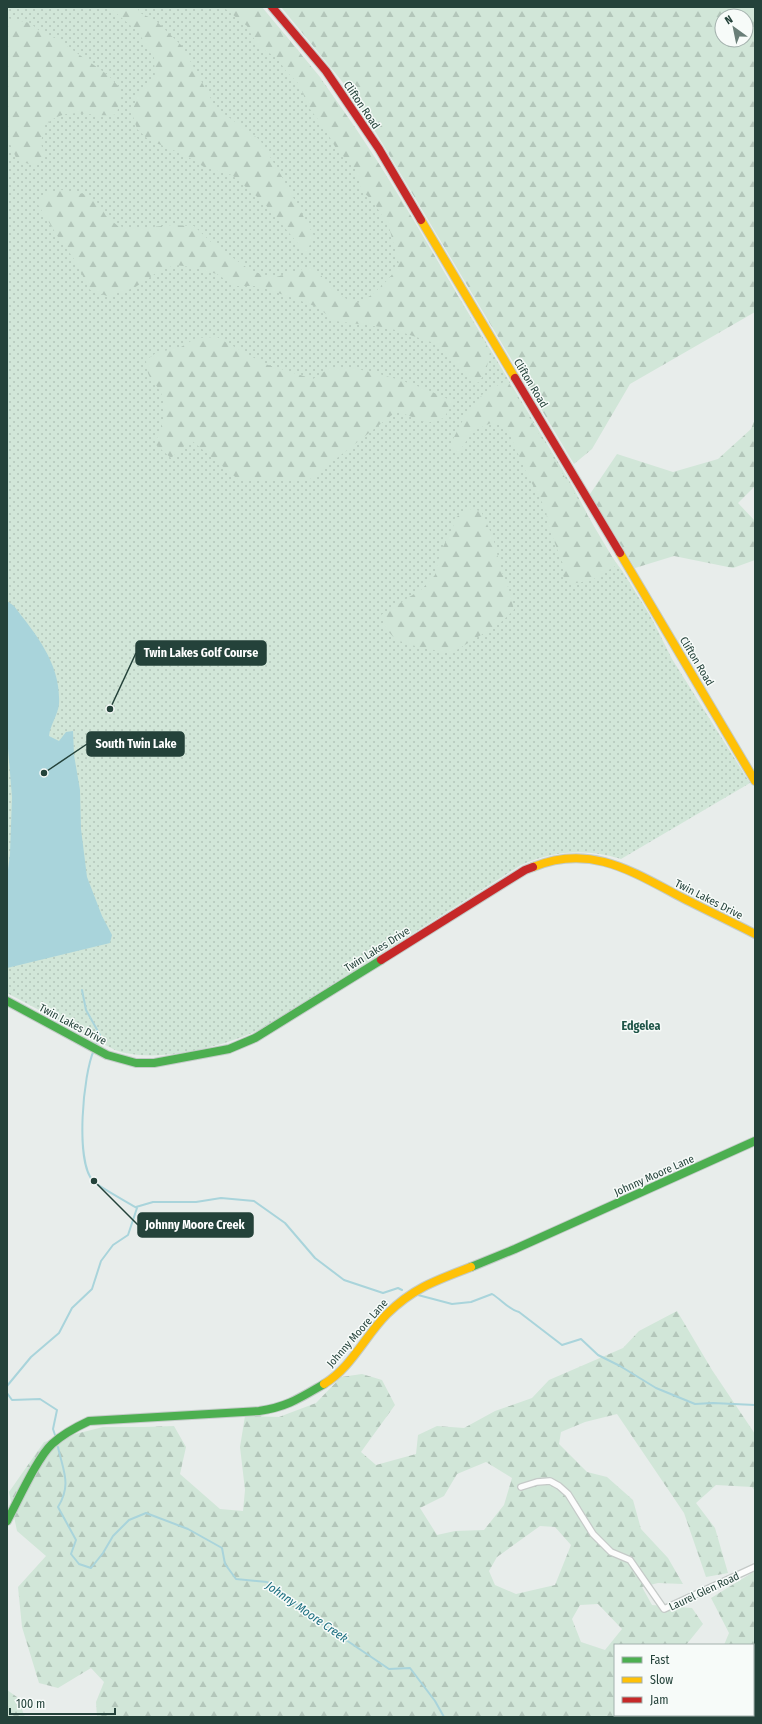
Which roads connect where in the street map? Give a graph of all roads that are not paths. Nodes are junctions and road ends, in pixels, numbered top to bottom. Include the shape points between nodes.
1 (272, 7) edge
2 (755, 780) edge
3 (755, 934) edge
4 (7, 1001) edge
5 (755, 1141) edge
6 (521, 1487) dead end
7 (7, 1521) edge
8 (755, 1567) edge

1 - 2 street, Clifton Road via 326,71 378,149
3 - 4 street, Twin Lakes Drive via 623,866 585,858 558,858 525,870 279,1024 240,1045 224,1050 145,1064 127,1061 102,1052
5 - 7 street, Johnny Moore Lane via 515,1249 413,1291 382,1319 336,1375 290,1404 259,1411 89,1421 70,1430 44,1454
6 - 8 street, Laurel Glen Road via 550,1481 559,1486 568,1494 593,1534 611,1552 630,1560 664,1609

